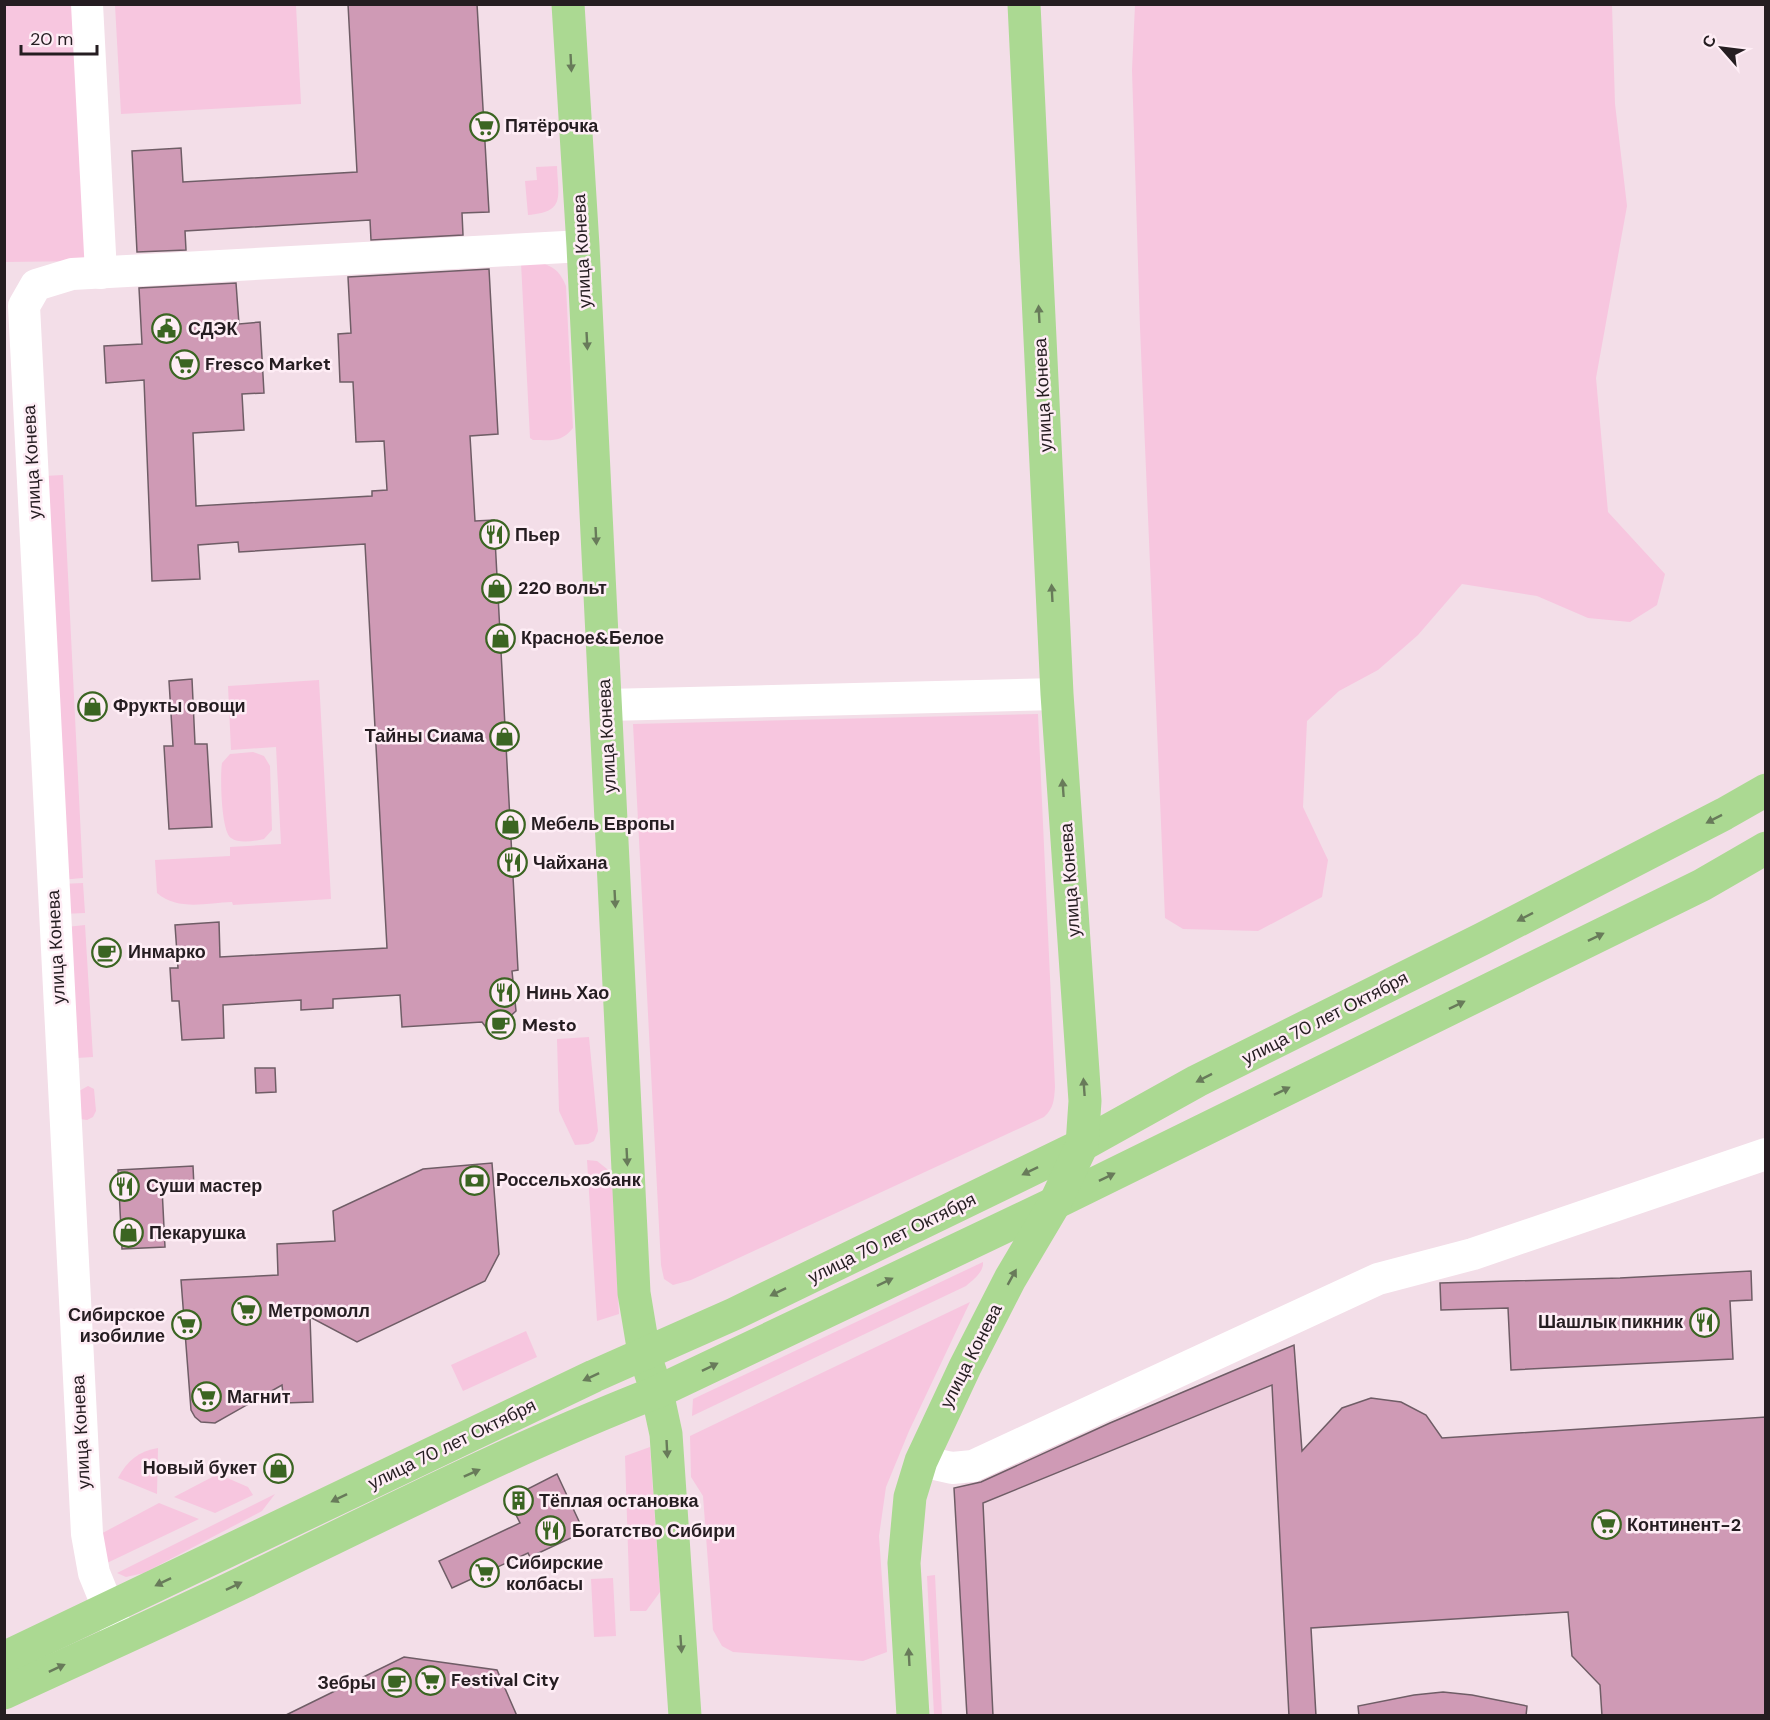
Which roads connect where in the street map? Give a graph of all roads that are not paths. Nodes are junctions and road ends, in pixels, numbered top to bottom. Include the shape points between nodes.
1 (87, 4) edge
2 (568, 4) edge
3 (1024, 4) edge
4 (583, 246) junction
5 (101, 273) junction
6 (17, 399) edge
7 (1057, 694) junction
8 (605, 705) junction
9 (1766, 790) edge
10 (1766, 848) edge
11 (1082, 1145) junction
12 (1766, 1154) edge
13 (1055, 1203) junction
14 (644, 1353) junction
15 (657, 1392) junction
16 (921, 1461) junction
17 (108, 1609) junction
18 (121, 1638) junction
19 (4, 1658) edge
20 (4, 1693) edge
21 (685, 1716) edge
22 (913, 1716) edge

1 - 5 street
2 -> 4 main road, улица Конева
7 -> 3 main road, улица Конева
4 - 5 street
4 -> 8 main road, улица Конева
5 - 6 street, улица Конева via 72,274 36,285 24,306
6 - 17 street, улица Конева via 87,1534 94,1573
7 - 8 street
11 -> 7 main road, улица Конева via 1085,1101
8 -> 14 main road, улица Конева via 634,1293
9 -> 11 main road, улица 70 лет Октября via 1197,1081
13 -> 10 main road, улица 70 лет Октября via 1691,890
11 - 13 main road, улица Конева
11 -> 14 main road, улица 70 лет Октября via 734,1314
12 - 16 street via 1473,1254 1378,1279 973,1466 952,1468
15 -> 13 main road, улица 70 лет Октября
16 -> 13 main road, улица Конева via 1010,1279
14 - 15 main road, улица Конева
14 -> 17 main road, улица 70 лет Октября
18 -> 15 main road, улица 70 лет Октября via 418,1497
15 -> 21 main road, улица Конева via 666,1434
22 -> 16 main road, улица Конева via 904,1563 910,1497
17 - 18 street, улица Конева
17 - 19 main road, улица 70 лет Октября
20 -> 18 main road, улица 70 лет Октября

